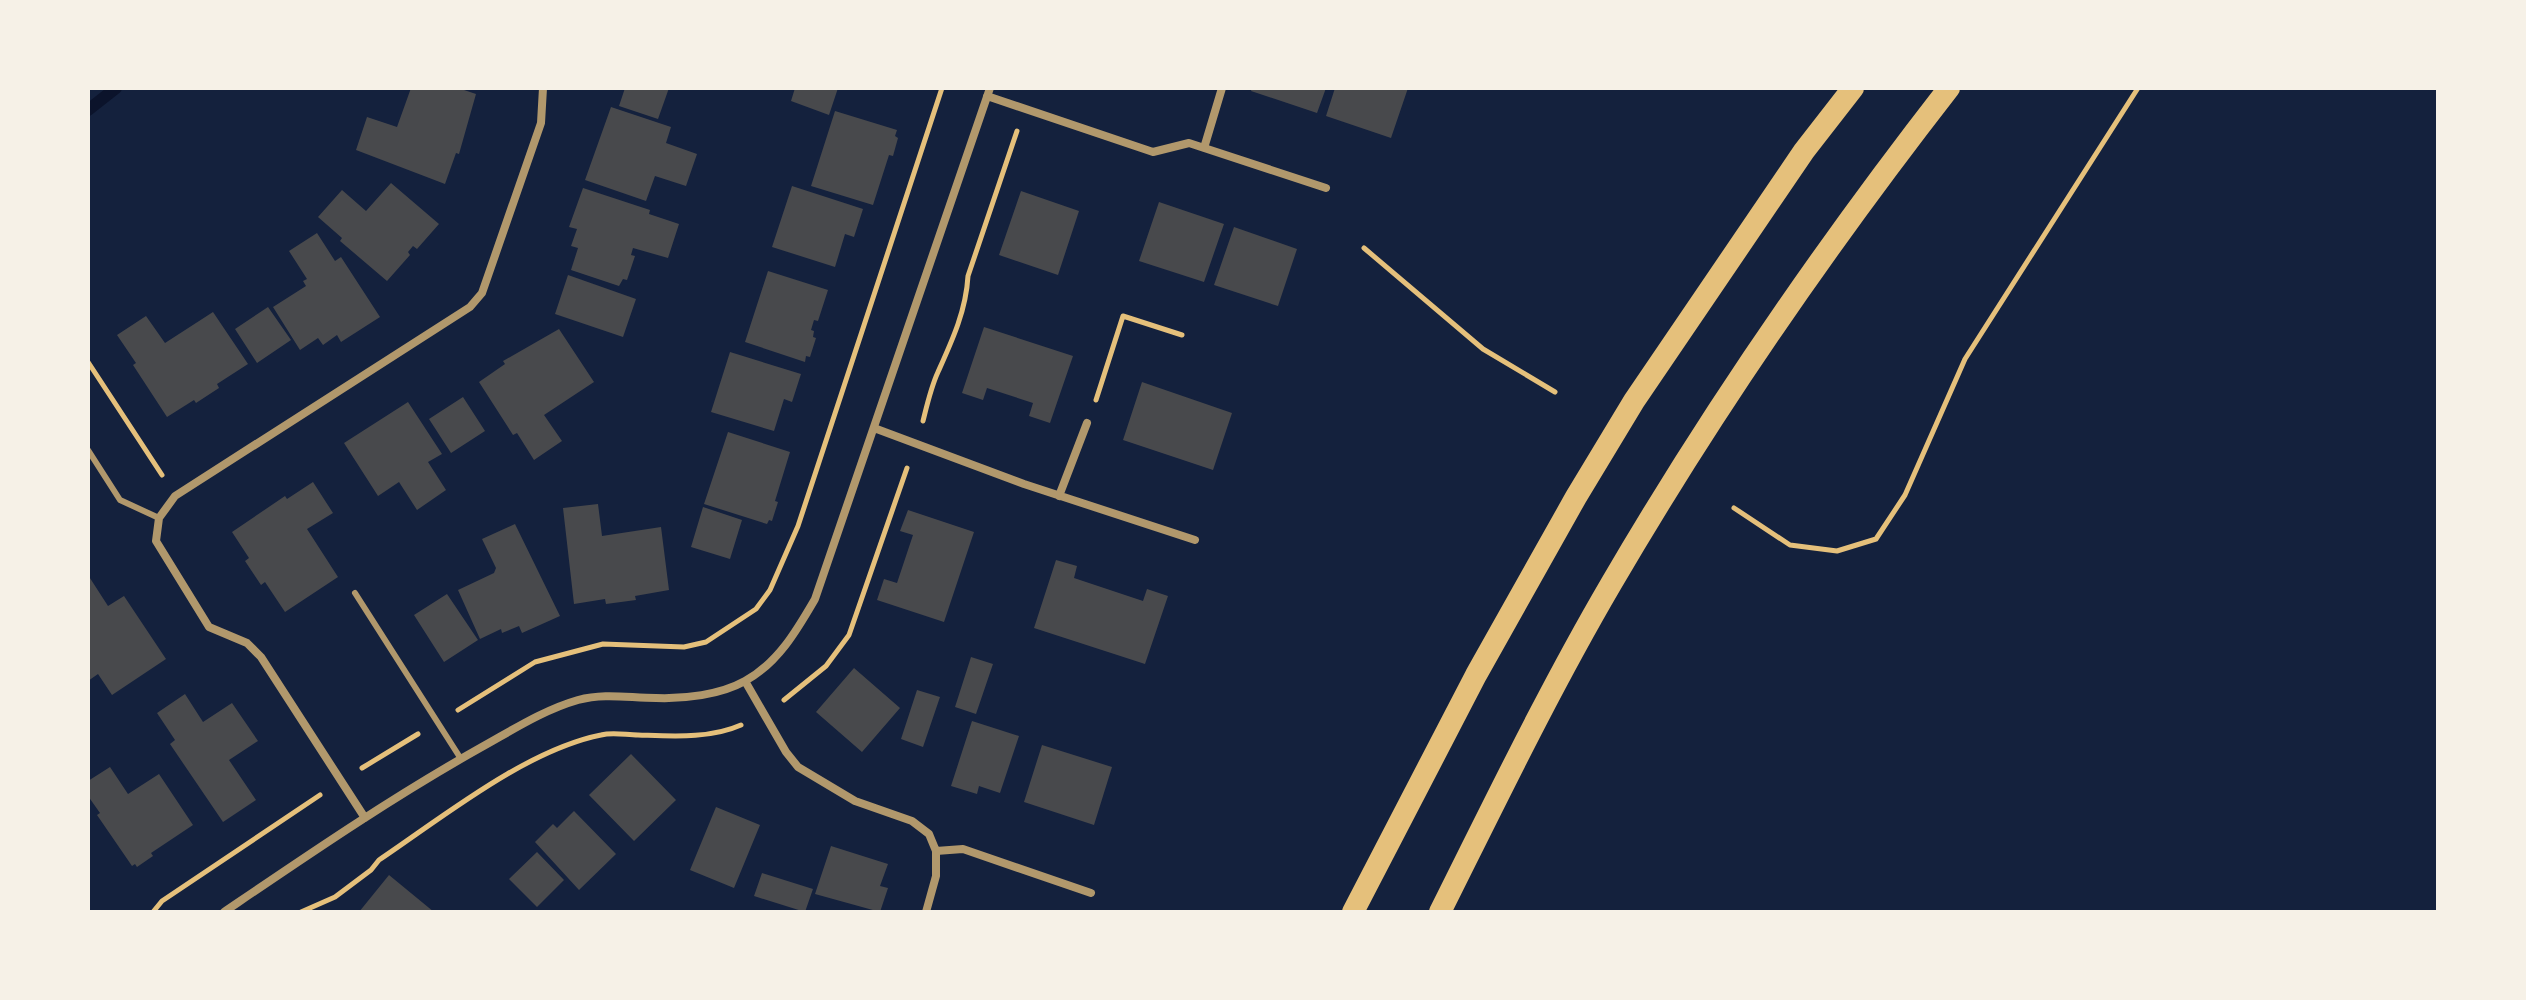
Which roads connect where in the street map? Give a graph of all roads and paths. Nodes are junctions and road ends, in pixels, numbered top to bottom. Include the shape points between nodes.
1 (543, 88) edge
2 (942, 88) edge
3 (1222, 88) edge
4 (1853, 88) edge
5 (1949, 88) edge
6 (2138, 88) edge
7 (989, 92) edge
8 (1024, 109) junction
9 (1204, 148) junction
10 (1326, 188) dead end
11 (1364, 248) dead end
12 (1182, 335) dead end
13 (88, 362) edge
14 (1555, 392) dead end
15 (1087, 423) joint
16 (874, 428) junction
17 (915, 444) junction
18 (88, 450) edge
19 (175, 496) junction
20 (1059, 496) junction
21 (1734, 508) dead end
22 (159, 518) junction
23 (1195, 540) dead end
24 (355, 593) dead end
25 (745, 681) junction
26 (764, 714) junction
27 (437, 722) junction
28 (461, 759) junction
29 (341, 782) junction
30 (365, 818) junction
31 (936, 851) junction
32 (1091, 893) dead end
33 (153, 912) edge
34 (224, 912) edge
35 (301, 912) edge
36 (926, 912) edge
37 (1351, 912) edge
38 (1440, 912) edge

1 - 19 street via 541,123 482,293 470,307
2 - 27 path via 798,526 756,609 706,642 684,647 603,644 535,662
3 - 9 street
4 - 37 highway via 1804,151 1634,401 1483,661
5 - 38 highway via 1826,251 1667,492 1553,690
6 - 21 path via 1965,359 1905,495 1876,539 1837,551 1790,545
7 - 8 street
7 - 16 street
8 - 9 street via 1153,152 1189,143
8 - 17 path via 968,276 966,301
9 - 10 street
11 - 14 path via 1483,349
12 - 15 path via 1123,316
13 - 19 path
15 - 20 street
16 - 17 street
16 - 25 street via 815,599 794,637
17 - 20 street
17 - 26 path via 849,635 812,680
18 - 22 lane via 120,500
19 - 22 street
20 - 23 street
22 - 29 street via 156,541 200,615 209,627 247,643 261,657
24 - 27 lane
25 - 26 street
25 - 28 street via 703,694 605,695 576,701
26 - 31 street via 798,767 855,801 912,821 929,834
26 - 35 path via 727,731 605,734 567,744 522,765 379,860 335,897
27 - 28 lane
27 - 29 path
28 - 30 street
29 - 30 street
29 - 33 path
30 - 34 street
31 - 32 street via 963,849
31 - 36 street via 936,876

